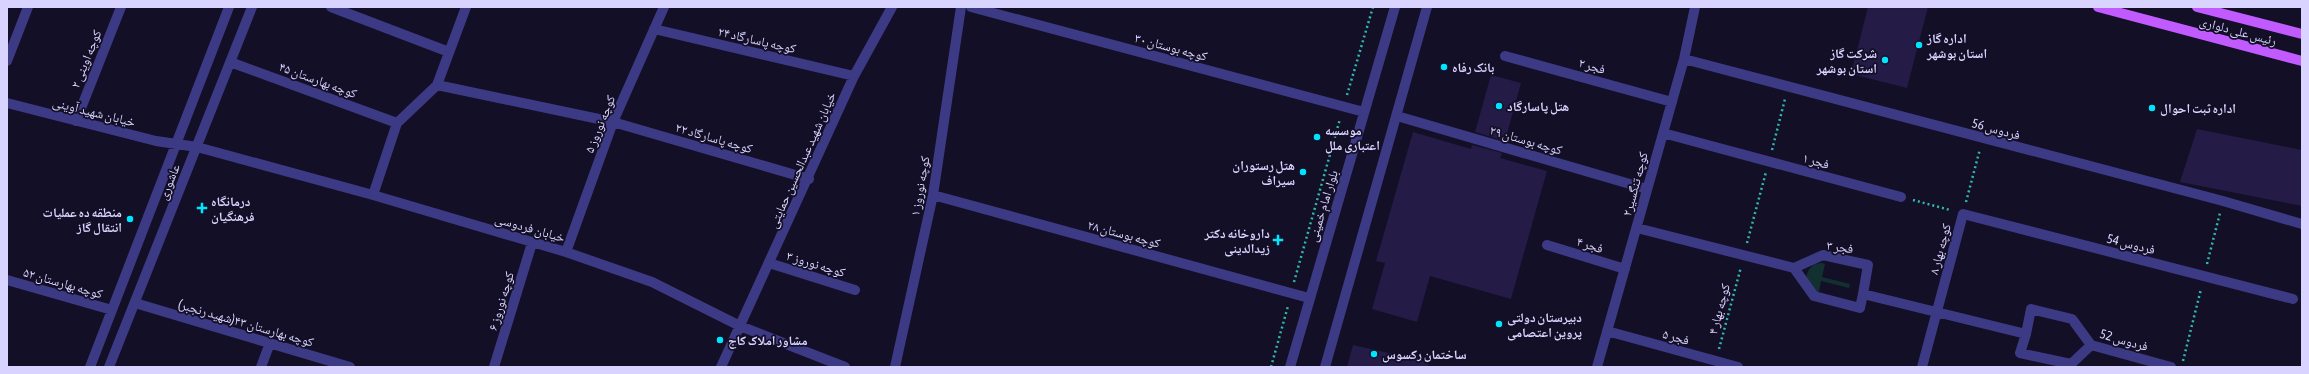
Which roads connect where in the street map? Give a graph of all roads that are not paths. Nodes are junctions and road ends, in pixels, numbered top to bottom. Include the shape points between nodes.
1 (28, 7) edge
2 (121, 7) edge
3 (229, 7) edge
4 (252, 7) edge
5 (331, 7) edge
6 (466, 7) edge
7 (664, 7) edge
8 (892, 7) edge
9 (961, 7) edge
10 (971, 7) edge
11 (1395, 7) edge
12 (1427, 7) edge
13 (1695, 7) edge
14 (2098, 7) edge
15 (2197, 7) edge
16 (654, 29) junction
17 (2302, 34) edge
18 (449, 52) junction
19 (1505, 56) dead end
20 (1684, 59) junction
21 (7, 61) edge
22 (230, 62) junction
23 (2302, 62) edge
24 (854, 76) junction
25 (437, 86) junction
26 (1672, 102) junction
27 (7, 103) edge
28 (1364, 112) junction
29 (1397, 116) junction
30 (76, 121) junction
31 (613, 122) junction
32 (397, 123) junction
33 (1663, 133) junction
34 (175, 145) junction
35 (197, 147) junction
36 (809, 179) junction
37 (1647, 189) junction
38 (373, 195) junction
39 (933, 195) junction
40 (1901, 197) road end
41 (1963, 214) joint
42 (2302, 224) edge
43 (1637, 228) junction
44 (532, 243) junction
45 (1547, 245) dead end
46 (566, 252) junction
47 (769, 263) junction
48 (1794, 268) junction
49 (1625, 269) junction
50 (7, 280) edge
51 (855, 290) dead end
52 (1863, 294) junction
53 (1309, 298) junction
54 (2293, 299) dead end
55 (135, 303) junction
56 (112, 310) junction
57 (1937, 311) junction
58 (740, 326) junction
59 (1607, 331) junction
60 (2026, 334) junction
61 (270, 343) junction
62 (2091, 345) junction
63 (90, 367) edge
64 (109, 367) edge
65 (261, 367) edge
66 (350, 367) edge
67 (494, 367) edge
68 (721, 367) edge
69 (845, 367) edge
70 (895, 367) edge
71 (1290, 367) edge
72 (1325, 367) edge
73 (1598, 367) edge
74 (1738, 367) edge
75 (1922, 367) edge
76 (2172, 367) edge

1 - 21 street
2 - 30 street, کوچه اوینی ۲
3 - 34 street, عاشوری
4 - 22 street, عاشوری
5 - 18 street
6 - 18 street
7 - 16 street, کوچه نوروز ۵
8 - 24 street, خیابان شهید عبدالحسین حمایتی
9 - 39 street, کوچه نوروز ۱
10 - 28 street, کوچه بوستان ۳۰
11 - 28 street, بلوار امام خمینی
12 - 29 street
13 - 20 street, کوچه تنگسیر۲
14 - 23 main road, رئیس علی دلواری
15 - 17 main road, رئیس علی دلواری
16 - 24 street, کوچه پاسارگاد ۲۴
16 - 31 street, کوچه نوروز ۵
18 - 25 street
19 - 26 street, فجر ۲
20 - 26 street, کوچه تنگسیر۲
20 - 42 street, فردوس 56
22 - 32 street, کوچه بهارستان ۴۵
22 - 35 street, عاشوری
24 - 36 street, خیابان شهید عبدالحسین حمایتی
25 - 31 street, کوچه پاسارگاد ۲۲
25 - 32 street
26 - 33 street, کوچه تنگسیر۲
27 - 30 street, خیابان شهید آوینی
28 - 53 street, بلوار امام خمینی
29 - 37 street, کوچه بوستان ۲۹
29 - 72 street
30 - 34 street, خیابان شهید آوینی
31 - 36 street, کوچه پاسارگاد ۲۲
31 - 46 street, کوچه نوروز ۵
32 - 38 street
33 - 37 street, کوچه تنگسیر۲
33 - 40 street, فجر ۱
34 - 35 street, خیابان شهید آوینی
34 - 56 street, عاشوری
35 - 38 street, خیابان فردوسی
35 - 55 street, عاشوری
36 - 47 street, خیابان شهید عبدالحسین حمایتی
37 - 43 street, کوچه تنگسیر۲
38 - 44 street, خیابان فردوسی
39 - 53 street, کوچه بوستان ۲۸
39 - 70 street, کوچه نوروز ۱
41 - 54 street, فردوس 54
41 - 57 street, کوچه بهار ۸
43 - 48 street
43 - 49 street, کوچه تنگسیر۲
44 - 46 street, خیابان فردوسی
44 - 67 street, کوچه نوروز ۶
45 - 49 street, فجر ۴
46 - 58 street, خیابان فردوسی via 652,282
47 - 51 street, کوچه نوروز ۳
47 - 58 street, خیابان شهید عبدالحسین حمایتی
48 - 52 street via 1814,296 1860,308
48 - 52 street, فجر ۳ via 1823,255 1868,265
49 - 59 street, کوچه تنگسیر۲
50 - 56 street, کوچه بهارستان ۵۲
52 - 57 street
53 - 71 street, بلوار امام خمینی
55 - 61 street, کوچه بهارستان ۴۳(شهید رنجبر)
55 - 64 street, عاشوری
56 - 63 street, عاشوری
57 - 60 street
57 - 75 street, کوچه بهار ۸
58 - 68 street, خیابان شهید عبدالحسین حمایتی
58 - 69 street, خیابان فردوسی
59 - 73 street, کوچه تنگسیر۲
59 - 74 street, فجر ۵
60 - 62 street via 2020,353 2071,364
60 - 62 street, فردوس 52 via 2031,309 2072,319
61 - 65 street
61 - 66 street, کوچه بهارستان ۴۳(شهید رنجبر)
62 - 76 street, فردوس 52

